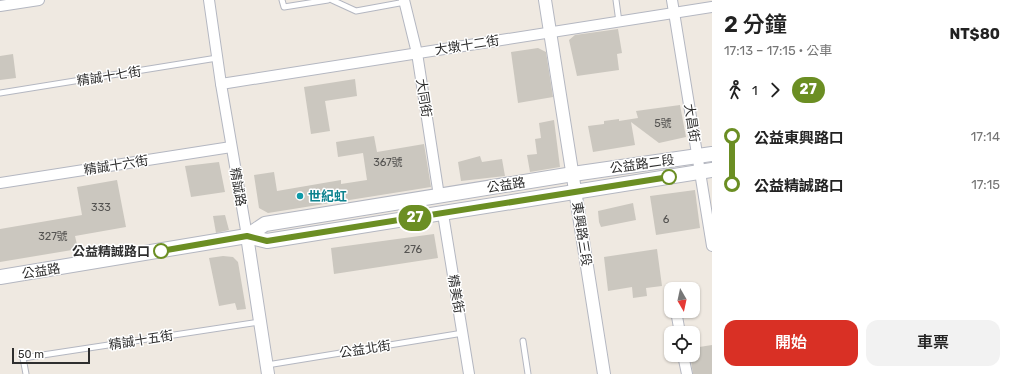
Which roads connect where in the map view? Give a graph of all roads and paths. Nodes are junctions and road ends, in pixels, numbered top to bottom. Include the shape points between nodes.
1 (39, 0) edge
2 (209, 0) edge
3 (282, 0) edge
4 (328, 0) edge
5 (332, 0) edge
6 (545, 0) edge
7 (616, 0) edge
8 (672, 0) edge
9 (405, 1) edge
10 (0, 6) edge
11 (712, 7) edge
12 (674, 13) junction
13 (619, 22) junction
14 (550, 32) junction
15 (417, 53) junction
16 (217, 58) junction
17 (221, 84) junction
18 (0, 93) edge
19 (231, 147) junction
20 (712, 154) edge
21 (697, 156) junction
22 (706, 171) edge
23 (573, 174) junction
24 (0, 182) edge
25 (576, 192) junction
26 (439, 196) junction
27 (443, 214) junction
28 (247, 236) junction
29 (712, 246) edge
30 (0, 277) edge
31 (259, 322) junction
32 (463, 333) junction
33 (523, 341) dead end
34 (684, 362) edge
35 (267, 370) edge
36 (26, 374) edge
37 (469, 374) edge
38 (528, 374) edge
39 (604, 374) edge
40 (687, 374) edge

1 - 10 street
2 - 16 street, 精誠路
3 - 4 lane via 284,7
5 - 9 lane via 356,11
6 - 14 street, 東興路三段
7 - 13 lane
8 - 12 street, 大昌街
9 - 15 street, 大同街
11 - 12 street, 大墩十二街
12 - 13 street, 大墩十二街
12 - 21 street, 大昌街
13 - 14 street, 大墩十二街
14 - 15 street, 大墩十二街
14 - 23 street, 東興路三段
15 - 17 street, 大墩十二街
15 - 26 street, 大同街
16 - 17 street, 精誠路
16 - 18 lane, 精誠十七街
17 - 19 street, 精誠路
19 - 24 street, 精誠十六街
19 - 28 street, 精誠路
20 - 21 main road, 公益路二段
21 - 22 street, 大昌街
21 - 23 main road, 公益路二段
22 - 25 main road, 公益路二段
22 - 29 street, 大昌街
23 - 25 street, 東興路三段
23 - 26 main road, 公益路
25 - 27 main road, 公益路
25 - 39 street, 東興路三段
26 - 27 street
26 - 28 main road, 公益路 via 265,224
27 - 28 main road, 公益路 via 267,241
27 - 32 street, 精美街
28 - 30 main road, 公益路
28 - 31 street, 精誠路
31 - 35 street, 精誠路
31 - 36 lane, 精誠十五街 via 23,358
32 - 35 lane, 公益北街
32 - 37 street, 精美街
33 - 38 lane
34 - 40 street

